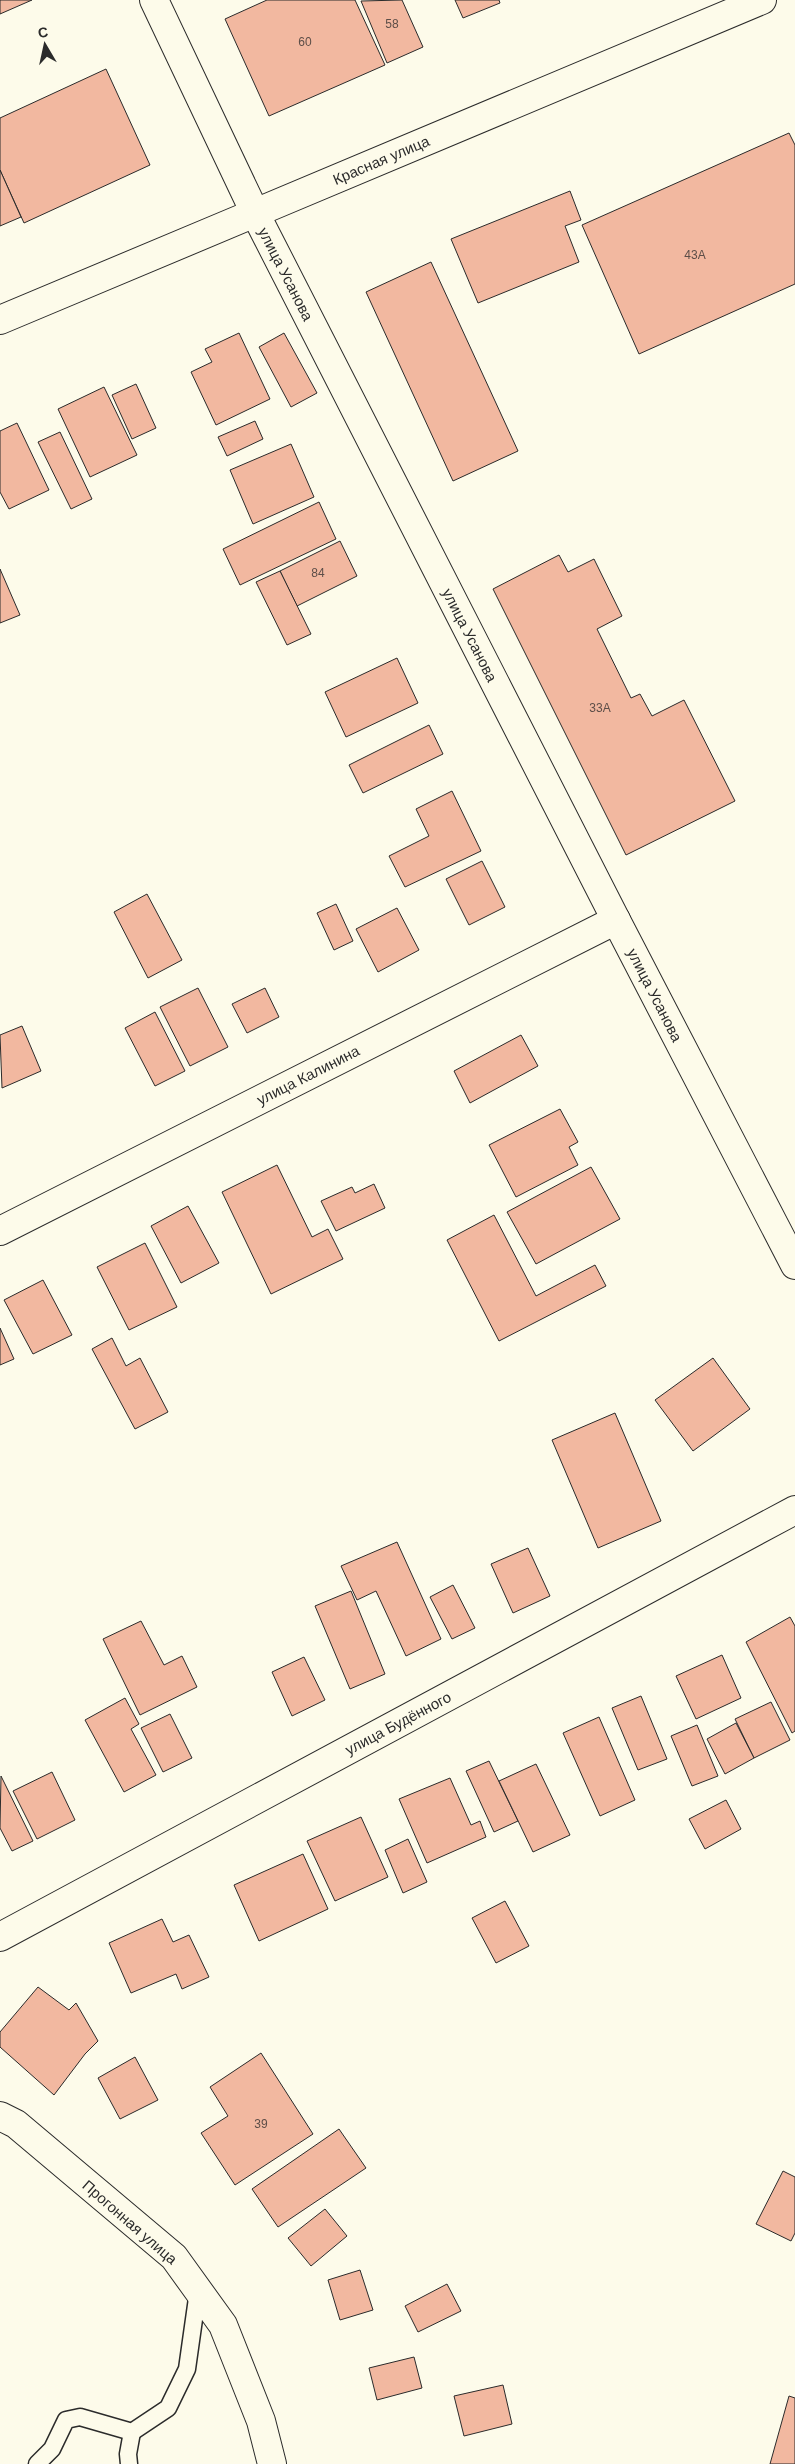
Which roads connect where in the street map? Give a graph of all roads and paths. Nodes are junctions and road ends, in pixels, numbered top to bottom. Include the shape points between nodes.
1 (154, 0) edge
2 (762, 0) edge
3 (255, 213) junction
4 (0, 320) edge
5 (616, 920) junction
6 (0, 1231) edge
7 (795, 1265) edge
8 (795, 1510) edge
9 (0, 1937) edge
10 (0, 2116) edge
11 (198, 2290) junction
12 (132, 2432) junction
13 (37, 2464) edge
14 (129, 2464) edge
15 (272, 2464) edge

1 - 3 street, улица Усанова
2 - 3 street, Красная улица
3 - 4 street, Красная улица
3 - 5 street, улица Усанова
5 - 6 street, улица Калинина
5 - 7 street, улица Усанова
8 - 9 street, улица Будённого
10 - 11 street, Прогонная улица via 16,2124 174,2257
11 - 12 lane via 187,2369 168,2408
11 - 15 street, Прогонная улица via 223,2325 261,2422
12 - 13 lane via 80,2417 66,2420 52,2449
12 - 14 lane

